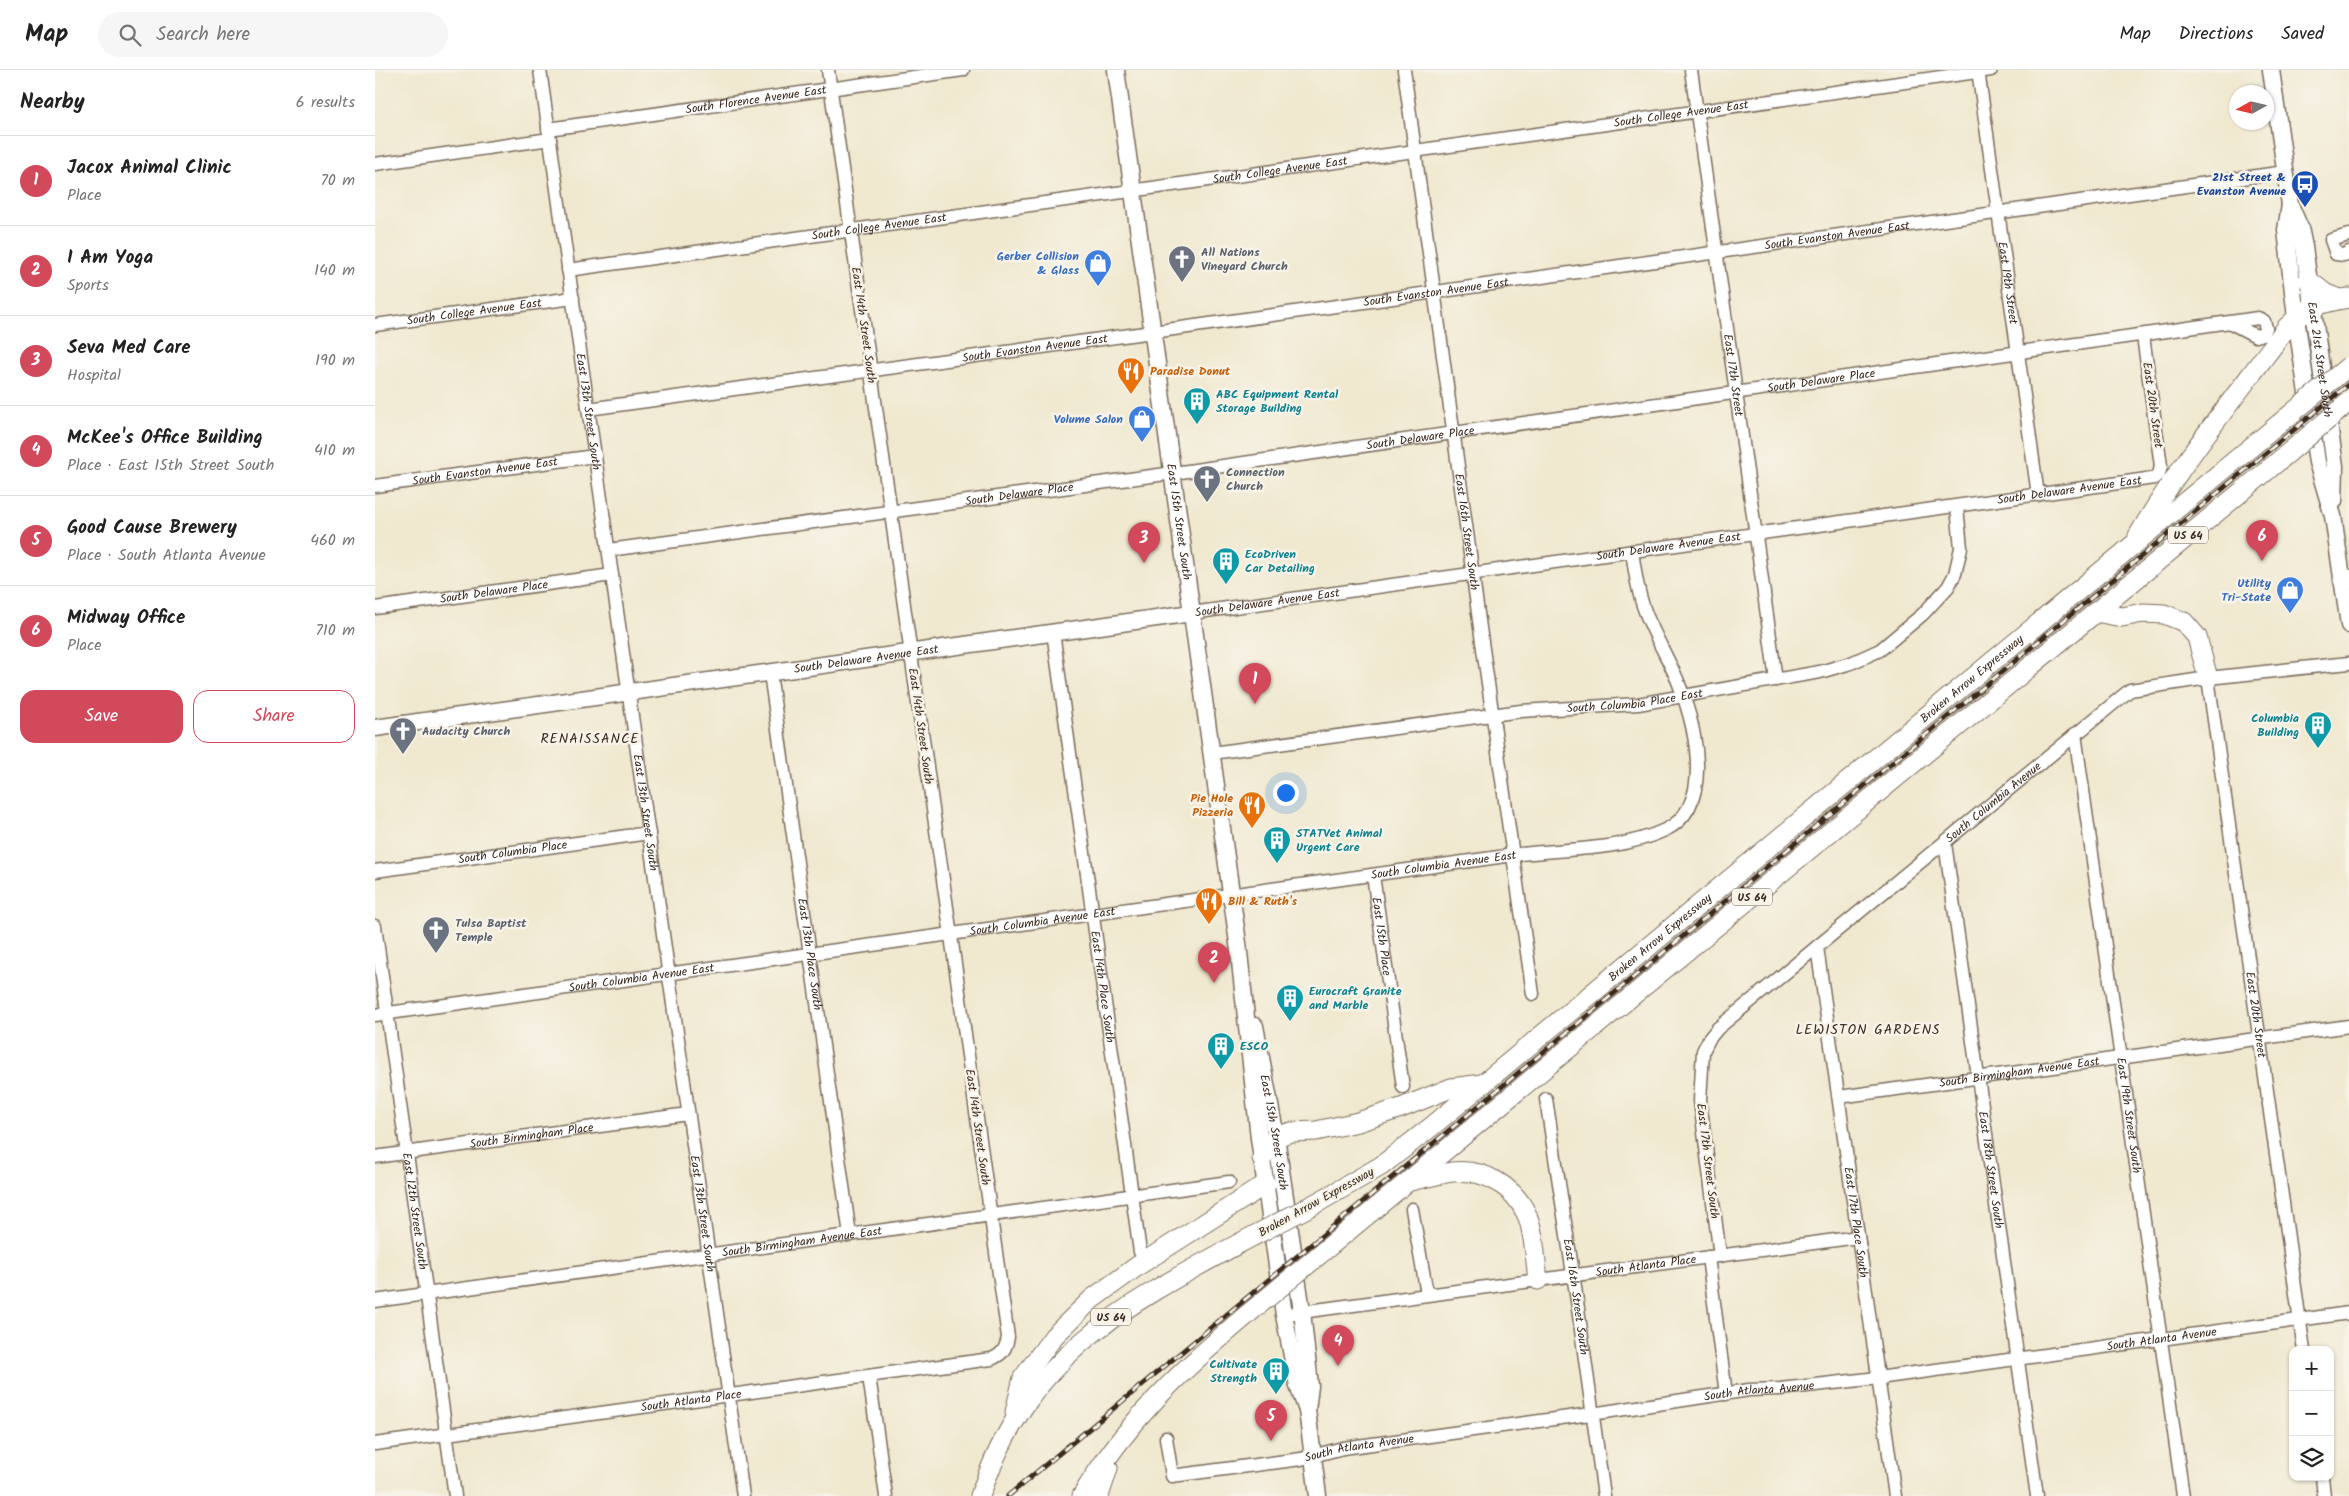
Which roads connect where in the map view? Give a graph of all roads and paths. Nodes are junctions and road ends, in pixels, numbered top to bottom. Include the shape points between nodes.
1 (541, 70) edge
2 (828, 70) edge
3 (963, 70) edge
4 (1116, 70) edge
5 (1404, 70) edge
6 (1691, 70) edge
7 (2271, 70) edge
8 (1982, 71) edge
9 (831, 88) junction
10 (1697, 112) junction
11 (549, 134) junction
12 (1415, 152) junction
13 (375, 164) edge
14 (2285, 172) junction
15 (1133, 190) junction
16 (2289, 205) junction
17 (1997, 212) junction
18 (850, 229) junction
19 (2349, 235) edge
20 (2349, 252) edge
21 (1717, 253) junction
22 (569, 270) junction
23 (2308, 280) junction
24 (1435, 293) junction
25 (573, 298) junction
26 (2345, 298) edge
27 (2312, 306) junction
28 (2296, 318) junction
29 (2231, 323) dead end
30 (375, 325) edge
31 (1152, 332) junction
32 (2143, 336) junction
33 (2017, 353) junction
34 (2349, 366) edge
35 (870, 370) junction
36 (1735, 393) junction
37 (2349, 402) edge
38 (588, 409) junction
39 (1454, 433) junction
40 (595, 456) junction
41 (1173, 473) junction
42 (2159, 474) joint
43 (375, 486) edge
44 (2038, 495) junction
45 (1957, 507) junction
46 (891, 512) junction
47 (2333, 516) junction
48 (1756, 535) junction
49 (2133, 546) junction
50 (609, 550) junction
51 (1632, 551) junction
52 (612, 575) junction
53 (1473, 575) junction
54 (2346, 579) edge
55 (375, 608) edge
56 (2095, 612) junction
57 (1192, 613) junction
58 (2349, 625) edge
59 (1053, 632) junction
60 (911, 653) junction
61 (2349, 663) edge
62 (770, 673) junction
63 (2208, 678) junction
64 (1776, 680) junction
65 (628, 692) junction
66 (1683, 696) junction
67 (1493, 714) junction
68 (375, 728) edge
69 (2075, 734) junction
70 (1212, 753) junction
71 (649, 833) junction
72 (1945, 842) junction
73 (1513, 855) junction
74 (375, 871) edge
75 (1373, 875) junction
76 (1232, 895) junction
77 (1093, 914) junction
78 (375, 926) edge
79 (951, 934) junction
80 (1817, 947) junction
81 (810, 954) junction
82 (1242, 973) junction
83 (668, 974) junction
84 (1533, 994) dead end
85 (381, 1014) edge
86 (2349, 1026) edge
87 (2259, 1038) junction
88 (2122, 1058) junction
89 (1701, 1066) joint
90 (1979, 1077) junction
91 (1483, 1084) junction
92 (1403, 1087) dead end
93 (1839, 1097) junction
94 (1546, 1099) dead end
95 (688, 1114) junction
96 (1276, 1137) junction
97 (407, 1153) junction
98 (375, 1157) edge
99 (1262, 1158) junction
100 (1229, 1182) dead end
101 (1407, 1182) junction
102 (1266, 1184) junction
103 (1132, 1196) junction
104 (1412, 1209) dead end
105 (991, 1216) junction
106 (850, 1235) junction
107 (1859, 1237) junction
108 (1140, 1252) dead end
109 (708, 1254) junction
110 (1714, 1256) junction
111 (1574, 1275) junction
112 (1538, 1280) junction
113 (427, 1293) junction
114 (1427, 1294) junction
115 (375, 1301) edge
116 (1302, 1311) junction
117 (2349, 1313) edge
118 (1284, 1315) junction
119 (2300, 1320) junction
120 (2161, 1339) junction
121 (2303, 1346) edge
122 (1003, 1352) joint
123 (2018, 1359) junction
124 (869, 1376) junction
125 (1878, 1378) junction
126 (1726, 1394) junction
127 (729, 1395) junction
128 (1307, 1410) junction
129 (1593, 1414) junction
130 (1011, 1426) junction
131 (447, 1434) junction
132 (1166, 1438) dead end
133 (375, 1444) edge
134 (1115, 1445) junction
135 (1313, 1455) junction
136 (2322, 1481) edge
137 (455, 1496) edge
138 (743, 1496) edge
139 (886, 1496) edge
140 (980, 1496) edge
141 (1082, 1496) edge
142 (1099, 1496) edge
143 (1318, 1496) edge
144 (1604, 1496) edge
145 (1895, 1496) edge
146 (2037, 1496) edge
147 (2183, 1496) edge
148 (2324, 1496) edge

1 - 11 street, East 13th Street South
2 - 9 street, East 14th Street South
3 - 9 street, South Florence Avenue East
4 - 15 main road, East 15th Street South
5 - 12 street, East 16th Street South
6 - 10 street, East 17th Street
7 - 14 main road, East 21st Street South
8 - 10 street, South College Avenue East
8 - 17 street, East 19th Street
9 - 11 street, South Florence Avenue East
9 - 18 street, East 14th Street South
10 - 12 street, South College Avenue East
10 - 21 street, East 17th Street
11 - 13 street, South Florence Avenue East
11 - 22 street, East 13th Street South
12 - 15 street, South College Avenue East
12 - 24 street, East 16th Street South
14 - 16 main road, East 21st Street South
14 - 17 street, South Evanston Avenue East
15 - 18 street, South College Avenue East
15 - 31 main road, East 15th Street South
16 - 23 main road, East 21st Street South via 2300,228
16 - 28 main road, East 21st Street South via 2286,230
17 - 21 street, South Evanston Avenue East
17 - 33 street, East 19th Street
18 - 22 street, South College Avenue East
18 - 35 street, East 14th Street South
19 - 20 street via 2331,240 2336,254
21 - 24 street, South Evanston Avenue East
21 - 36 street, East 17th Street
22 - 25 street, East 13th Street South
23 - 26 highway via 2326,294
23 - 27 main road, East 21st Street South
24 - 31 street, South Evanston Avenue East
24 - 39 street, East 16th Street South
25 - 30 street, South College Avenue East
25 - 38 street, East 13th Street South
26 - 27 highway
27 - 28 highway
27 - 47 main road, East 21st Street South via 2335,466
28 - 47 main road, East 21st Street South via 2317,462
28 - 49 highway via 2185,462
29 - 32 street, South Delaware Place
31 - 35 street, South Evanston Avenue East
31 - 41 main road, East 15th Street South
32 - 33 street, South Delaware Place
32 - 42 street, East 20th Street via 2161,459
33 - 36 street, South Delaware Place
33 - 44 street, East 19th Street
34 - 49 highway, Broken Arrow Expressway / US 64, bridge
35 - 38 street, South Evanston Avenue East
35 - 46 street, East 14th Street South
36 - 39 street, South Delaware Place
36 - 48 street, East 17th Street
37 - 56 highway, US 64, bridge
38 - 40 street, East 13th Street South
39 - 41 street, South Delaware Place
39 - 53 street, East 16th Street South
40 - 43 street, South Evanston Avenue East
40 - 50 street, East 13th Street South
41 - 46 street, South Delaware Place
41 - 57 main road, East 15th Street South
42 - 44 street, South Delaware Avenue East via 2147,480
44 - 45 street, South Delaware Avenue East
45 - 48 street, South Delaware Avenue East
45 - 64 street, South Columbia Place East via 1961,535 1959,560 1948,587 1939,599 1891,641 1868,656 1820,672
46 - 50 street, South Delaware Place
46 - 60 street, East 14th Street South
47 - 54 main road, East 21st Street South
48 - 51 street, South Delaware Avenue East
48 - 64 street, East 17th Street
49 - 91 highway, Broken Arrow Expressway / US 64
50 - 52 street, East 13th Street South
51 - 53 street, South Delaware Avenue East
51 - 66 street via 1645,611
52 - 55 street, South Delaware Place
52 - 65 street, East 13th Street South
53 - 57 street, South Delaware Avenue East
53 - 67 street, East 16th Street South
54 - 58 main road, East 21st Street South
56 - 63 highway via 2122,617 2164,614 2184,622 2197,637
56 - 101 highway, US 64
57 - 59 main road, South Delaware Avenue East
57 - 70 main road, East 15th Street South
59 - 60 main road, South Delaware Avenue East
59 - 77 street, East 14th Place South
60 - 62 main road, South Delaware Avenue East
60 - 79 street, East 14th Street South
61 - 63 street, South Columbia Avenue
62 - 65 main road, South Delaware Avenue East
62 - 81 street, East 13th Place South
63 - 69 street, South Columbia Avenue via 2130,690
63 - 87 street, East 20th Street
64 - 66 street, South Columbia Place East
65 - 68 main road, South Delaware Avenue East
65 - 71 street, East 13th Street South
66 - 67 street, South Columbia Place East via 1619,706
66 - 73 street, South Columbia Avenue East via 1696,746 1697,777 1693,798 1678,822 1645,838 1589,848
67 - 70 street, South Columbia Place East
67 - 73 street, East 16th Street South
69 - 72 street, South Columbia Avenue
69 - 88 street, East 19th Street South
70 - 76 main road, East 15th Street South
71 - 74 street, South Columbia Place
71 - 83 street, East 13th Street South
72 - 80 street, South Columbia Avenue
72 - 90 street, East 18th Street South
73 - 75 street, South Columbia Avenue East
73 - 84 street, East 16th Street South
75 - 76 street, South Columbia Avenue East
75 - 92 street, East 15th Place
76 - 77 street, South Columbia Avenue East
76 - 82 main road, East 15th Street South
77 - 79 street, South Columbia Avenue East
77 - 103 street, East 14th Place South
78 - 85 street, East 12th Street South
79 - 81 street, South Columbia Avenue East
79 - 105 street, East 14th Street South
80 - 89 street, South Columbia Avenue via 1718,1028 1703,1051
80 - 93 street, East 17th Place South
81 - 83 street, South Columbia Avenue East
81 - 106 street, East 13th Place South
82 - 96 main road, East 15th Street South via 1260,1047
82 - 99 main road, East 15th Street South
83 - 85 street, South Columbia Avenue East
83 - 95 street, East 13th Street South
85 - 97 street, East 12th Street South
86 - 87 street, South Birmingham Avenue East
87 - 88 street, South Birmingham Avenue East
87 - 119 street, East 20th Street
88 - 90 street, South Birmingham Avenue East
88 - 120 street, East 19th Street South
89 - 110 street, East 17th Street South via 1701,1115
90 - 93 street, South Birmingham Avenue East
90 - 123 street, East 18th Street South
91 - 96 highway via 1451,1088 1358,1122
91 - 130 highway, Broken Arrow Expressway / US 64, bridge via 1381,1166 1135,1301 1089,1334 1045,1378
93 - 107 street, East 17th Place South
94 - 111 street, East 16th Street South
95 - 97 street, South Birmingham Place
95 - 109 street, East 13th Street South
96 - 99 highway
96 - 116 main road, East 15th Street South
97 - 98 street, South Birmingham Place
97 - 113 street, East 12th Street South
99 - 102 main road, East 15th Street South
100 - 103 street, South Birmingham Avenue East
101 - 112 highway via 1465,1172 1493,1178 1504,1186 1527,1216
101 - 134 highway, US 64, bridge via 1249,1313 1157,1395
102 - 118 main road, East 15th Street South
102 - 130 highway via 1139,1265 1092,1299 1053,1336 1023,1378
103 - 105 street, South Birmingham Avenue East
103 - 108 street, East 14th Place South
104 - 114 street
105 - 106 street, South Birmingham Avenue East
105 - 122 street, East 14th Street South via 1008,1337
106 - 109 street, South Birmingham Avenue East
107 - 110 street, South Atlanta Place
107 - 125 street, East 17th Place South
109 - 113 street, South Birmingham Avenue East
109 - 127 street, East 13th Street South
110 - 111 street, South Atlanta Place
110 - 126 street, East 17th Street South
111 - 112 street, South Atlanta Place
111 - 129 street, East 16th Street South
112 - 114 street, South Atlanta Place
113 - 115 street, South Birmingham Avenue East
113 - 131 street, East 12th Street South
114 - 116 street, South Atlanta Place
116 - 118 street, South Atlanta Place
116 - 128 main road, East 15th Street South via 1310,1386
117 - 119 street, South Atlanta Avenue
118 - 128 main road, East 15th Street South via 1298,1386
119 - 120 street, South Atlanta Avenue
119 - 121 street, East 20th Street
120 - 123 street, South Atlanta Avenue
120 - 147 street, East 19th Street South
122 - 124 street, South Atlanta Place via 991,1360
123 - 125 street, South Atlanta Avenue
123 - 146 street, East 18th Street South
124 - 127 street, South Atlanta Place
124 - 139 street
125 - 126 street, South Atlanta Avenue
125 - 145 street, East 17th Place South
126 - 129 street, South Atlanta Avenue
127 - 131 street, South Atlanta Place
127 - 138 street, East 13th Street South
128 - 135 main road, East 15th Street South
129 - 135 street, South Atlanta Avenue via 1343,1448
129 - 144 street, East 16th Street South
130 - 140 highway, Broken Arrow Expressway / US 64
131 - 133 street, South Atlanta Place
131 - 137 street, East 12th Street South
132 - 135 street, South Atlanta Avenue via 1172,1476
134 - 141 highway, US 64
134 - 142 highway
135 - 143 main road, East 15th Street South
136 - 148 street

